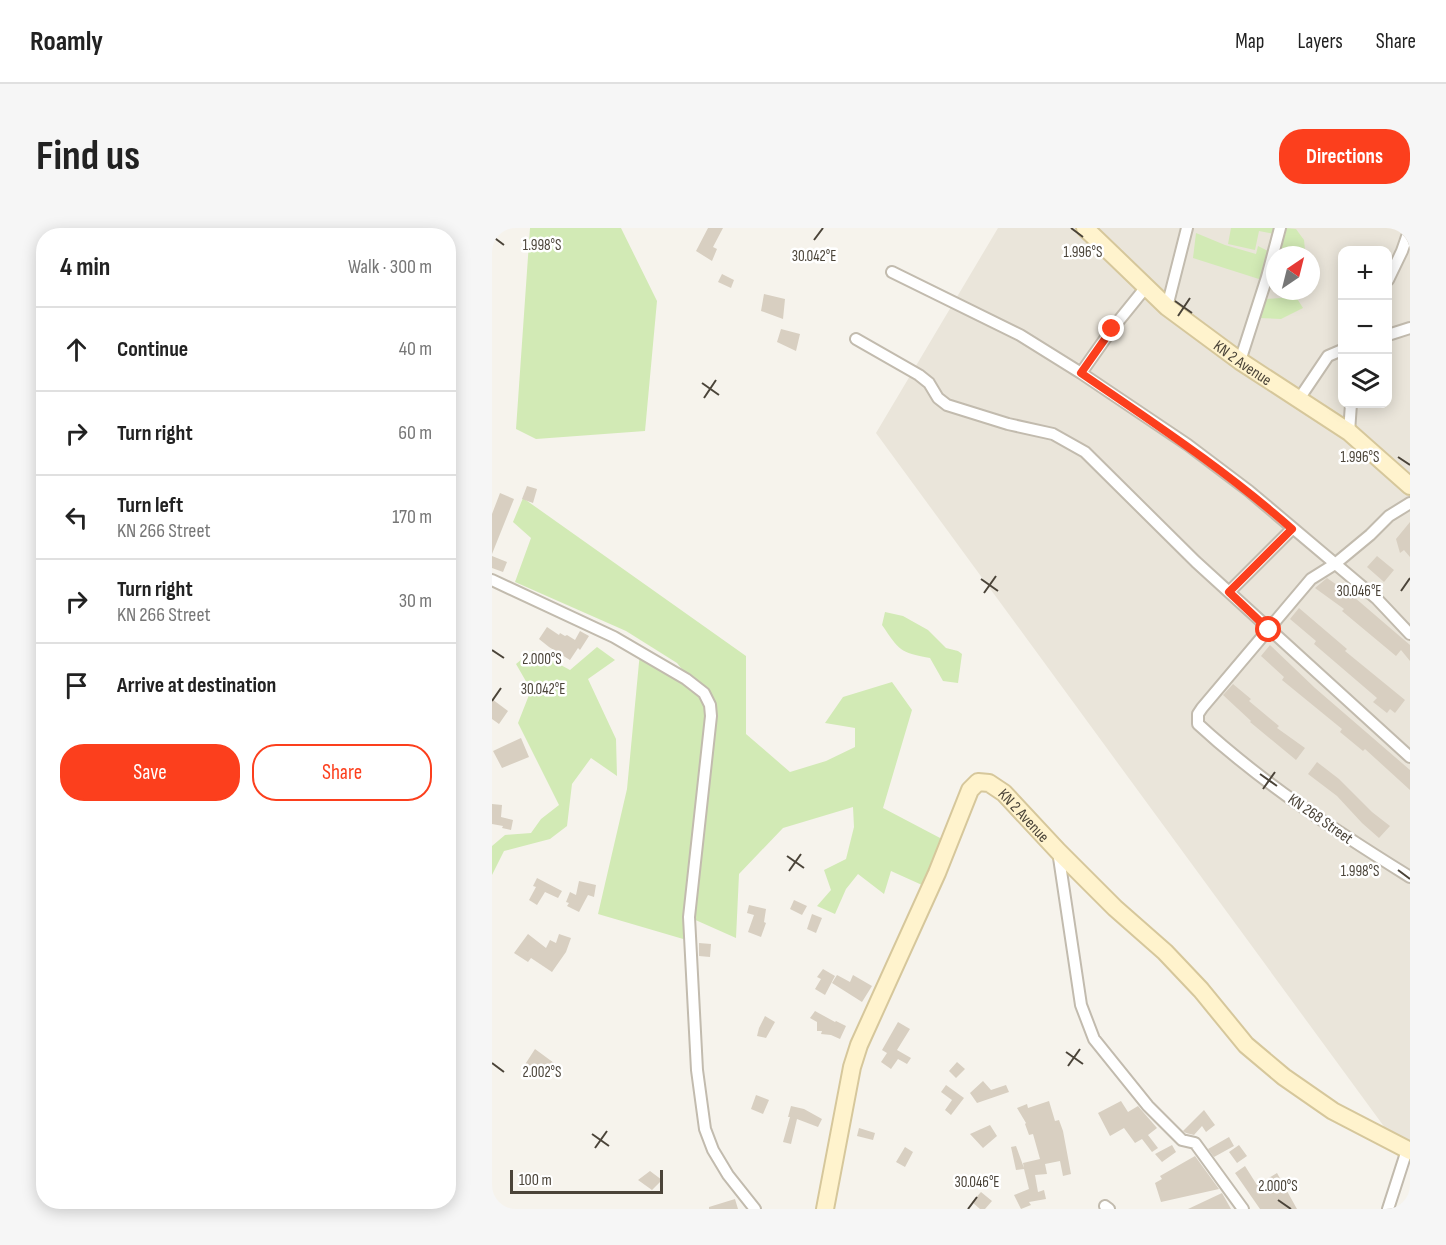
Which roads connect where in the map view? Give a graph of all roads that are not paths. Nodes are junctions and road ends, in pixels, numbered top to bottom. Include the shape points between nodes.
1 (1085, 228) edge
2 (1187, 228) edge
3 (1280, 228) edge
4 (1410, 228) edge
5 (1402, 251) junction
6 (1410, 260) edge
7 (892, 272) dead end
8 (1392, 272) edge
9 (1146, 287) junction
10 (1167, 307) junction
11 (1410, 328) edge
12 (1392, 334) edge
13 (856, 339) dead end
14 (1338, 352) edge
15 (1240, 362) junction
16 (1081, 373) junction
17 (1299, 399) junction
18 (1351, 408) edge
19 (1349, 432) junction
20 (1410, 486) edge
21 (1410, 503) edge
22 (1292, 529) junction
23 (1335, 564) junction
24 (492, 580) edge
25 (1229, 592) junction
26 (1269, 630) junction
27 (1410, 634) edge
28 (1410, 757) edge
29 (1058, 851) junction
30 (1410, 877) edge
31 (1408, 1151) edge
32 (755, 1209) edge
33 (825, 1209) edge
34 (1243, 1209) edge
35 (1388, 1209) edge

1 - 9 main road, KN 2 Avenue
2 - 10 street
3 - 15 street
4 - 5 street
5 - 6 street
5 - 8 street
7 - 16 street via 1020,334
9 - 10 main road, KN 2 Avenue
9 - 16 street
10 - 15 main road, KN 2 Avenue
11 - 12 street
13 - 25 street via 919,375 947,405 1053,434 1084,452
14 - 17 street via 1328,356
15 - 17 main road, KN 2 Avenue
16 - 22 street via 1188,445
17 - 19 main road, KN 2 Avenue
18 - 19 street
19 - 20 main road, KN 2 Avenue
21 - 23 street, KN 268 Street via 1389,516
22 - 23 street
22 - 25 street
23 - 26 street, KN 268 Street via 1311,579
23 - 27 street via 1377,599
24 - 32 street via 614,637 695,686 710,705 689,917 698,1070 705,1129 713,1150
25 - 26 street
26 - 28 street
26 - 30 street, KN 268 Street via 1202,708 1198,724 1333,829
29 - 31 main road, KN 2 Avenue via 1165,952 1246,1045 1333,1111
29 - 33 main road, KN 2 Avenue via 1004,793 989,783 978,782 970,790 859,1045
29 - 34 street via 1081,1005 1094,1039 1148,1106 1182,1140 1195,1143
31 - 35 street

